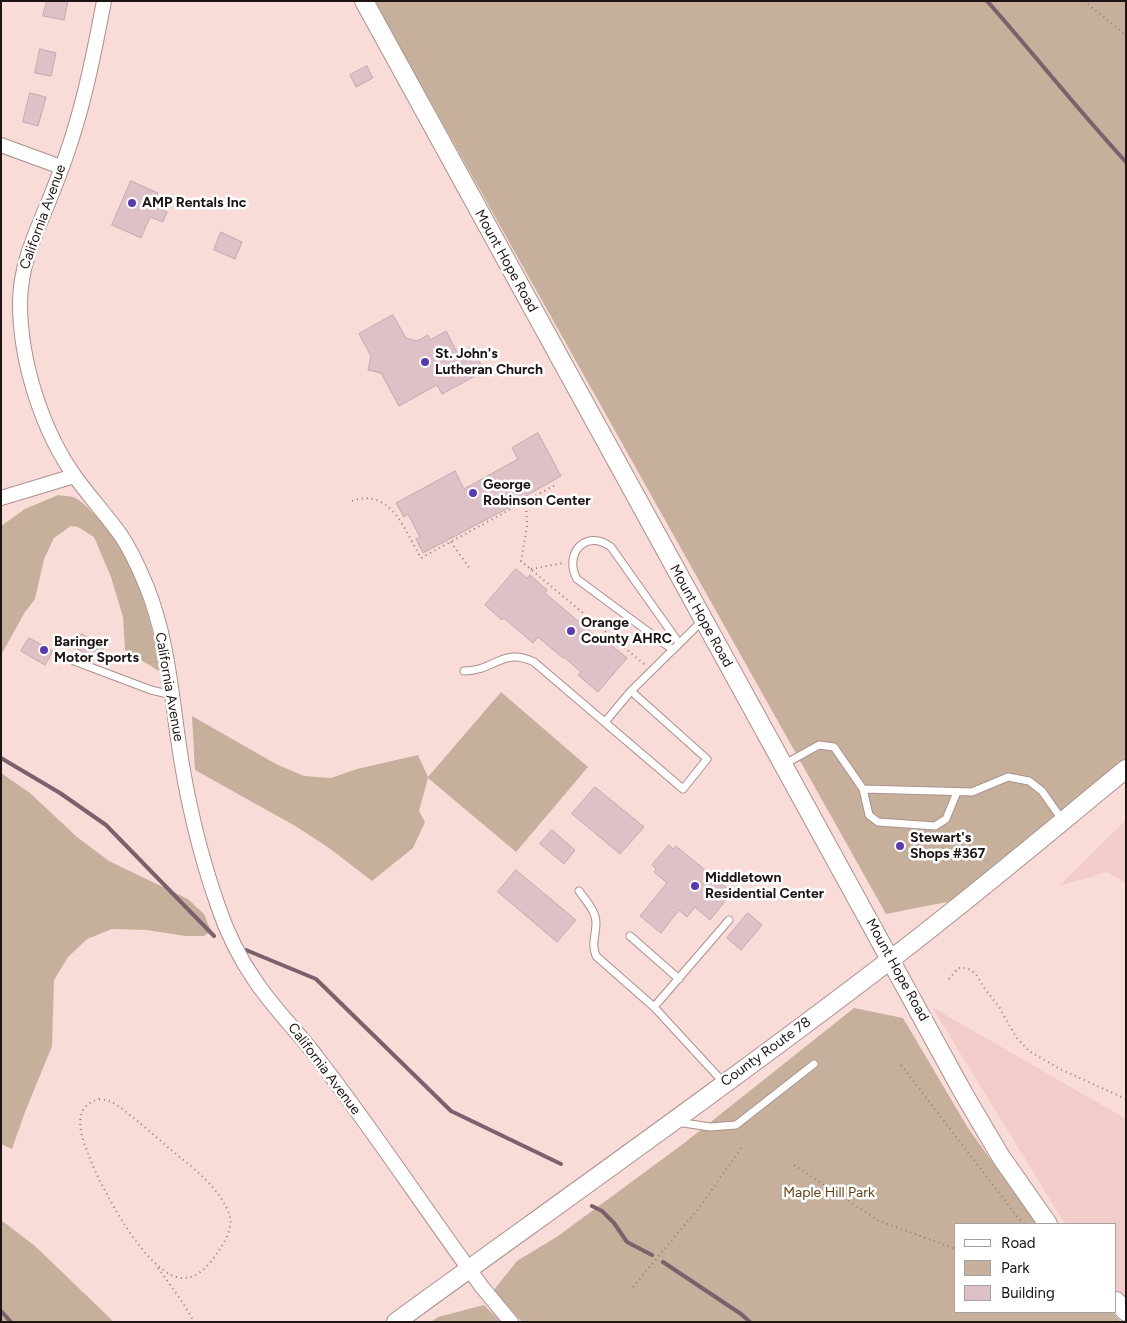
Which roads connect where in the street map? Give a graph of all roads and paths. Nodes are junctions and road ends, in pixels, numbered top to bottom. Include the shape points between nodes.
1 (104, 1) edge
2 (364, 1) edge
3 (1084, 1) edge
4 (1126, 35) edge
5 (1, 145) edge
6 (61, 167) junction
7 (74, 476) junction
8 (555, 485) dead end
9 (1, 498) edge
10 (352, 501) dead end
11 (526, 501) junction
12 (451, 542) junction
13 (572, 562) junction
14 (470, 569) dead end
15 (531, 569) junction
16 (703, 620) junction
17 (679, 643) junction
18 (673, 650) junction
19 (61, 656) dead end
20 (464, 671) dead end
21 (652, 672) junction
22 (631, 691) junction
23 (172, 695) junction
24 (605, 722) junction
25 (783, 765) junction
26 (1126, 769) edge
27 (863, 789) junction
28 (957, 792) junction
29 (1063, 821) junction
30 (579, 891) dead end
31 (730, 920) dead end
32 (630, 936) dead end
33 (891, 959) junction
34 (679, 979) junction
35 (949, 979) dead end
36 (654, 1007) junction
37 (814, 1064) dead end
38 (901, 1065) dead end
39 (725, 1083) junction
40 (1126, 1099) edge
41 (672, 1121) junction
42 (741, 1148) dead end
43 (794, 1165) dead end
44 (1022, 1223) edge
45 (1047, 1223) edge
46 (954, 1248) edge
47 (156, 1264) junction
48 (469, 1269) junction
49 (633, 1287) dead end
50 (1117, 1302) edge
51 (1126, 1312) edge
52 (194, 1322) edge
53 (396, 1322) edge
54 (511, 1322) edge

1 - 6 street, California Avenue via 76,124
2 - 16 street, Mount Hope Road
3 - 4 path
5 - 6 street
6 - 7 street, California Avenue via 26,256 21,278 20,322 39,406
7 - 9 street
7 - 23 street, California Avenue via 119,534 139,568 155,610
8 - 11 path
10 - 12 path via 369,497 386,504 421,558
11 - 12 path
11 - 15 path via 527,526 521,561
12 - 14 path
13 - 15 path
13 - 17 lane via 584,543 593,540 605,543 615,551
13 - 18 lane via 577,579
15 - 21 path
16 - 17 lane
16 - 25 street, Mount Hope Road
17 - 18 lane
18 - 21 lane
19 - 23 lane
20 - 24 lane via 480,670 508,657 524,657
21 - 22 lane
22 - 24 lane
22 - 24 lane via 707,759 683,789
23 - 48 street, California Avenue via 194,822 217,905 234,946 258,985 320,1061
25 - 27 lane via 820,746 834,747
25 - 33 street, Mount Hope Road
26 - 29 street, County Route 78
27 - 28 lane
27 - 28 lane via 870,815 878,822 935,826 946,819
28 - 29 lane via 972,792 1008,777 1029,781 1042,791
29 - 33 street, County Route 78
30 - 36 lane via 593,911 596,923 592,946 596,956
31 - 34 lane
32 - 34 lane
33 - 39 street, County Route 78
33 - 45 street, Mount Hope Road via 1001,1157
34 - 36 lane
35 - 40 path via 958,968 967,968 975,973 1016,1037 1029,1051
36 - 39 lane
37 - 41 lane via 736,1125 710,1128
38 - 44 path
39 - 41 street, County Route 78
41 - 48 street, County Route 78
42 - 49 path via 702,1204
43 - 46 path via 879,1221
47 - 47 path via 124,1225 88,1155 79,1121 87,1104 99,1098 121,1108 195,1169 215,1190 229,1214 229,1228 221,1248 198,1274 185,1278 170,1276
47 - 52 path
48 - 53 street, County Route 78
48 - 54 street, California Avenue
50 - 51 street

